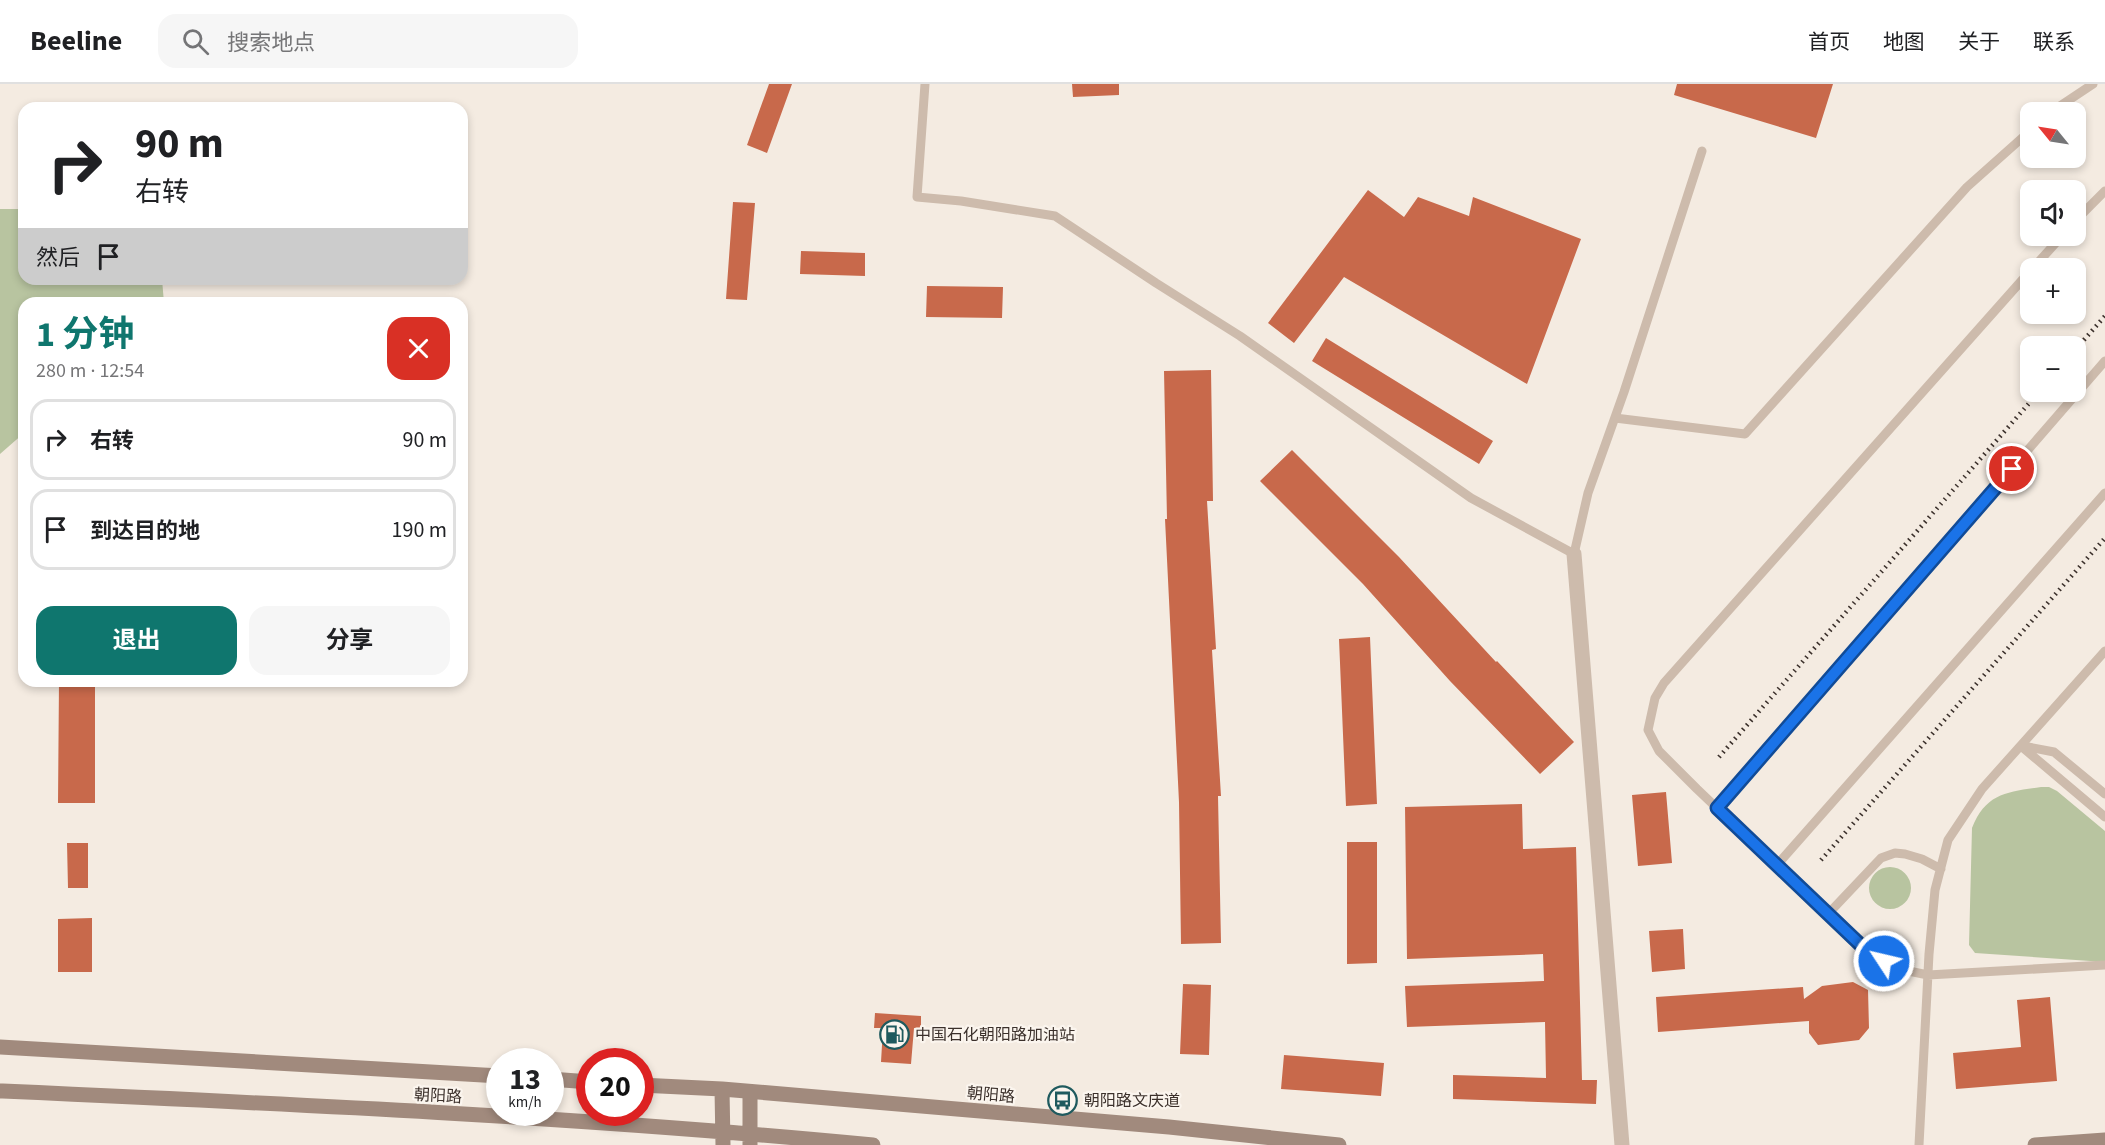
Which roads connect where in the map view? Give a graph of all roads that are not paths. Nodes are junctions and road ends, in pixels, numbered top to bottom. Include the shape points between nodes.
1 (925, 84) edge
2 (2093, 84) edge
3 (2066, 102) edge
4 (2020, 140) edge
5 (1702, 152) dead end
6 (2105, 191) edge
7 (2086, 210) edge
8 (2053, 246) edge
9 (2042, 258) edge
10 (2020, 282) edge
11 (2105, 361) edge
12 (1615, 418) junction
13 (2105, 493) edge
14 (1574, 554) junction
15 (2105, 651) edge
16 (2021, 746) junction
17 (2105, 794) edge
18 (1717, 808) junction
19 (2105, 817) edge
20 (1777, 866) junction
21 (1941, 869) junction
22 (1828, 914) junction
23 (2105, 965) edge
24 (1928, 975) junction
25 (0, 1047) edge
26 (486, 1075) edge
27 (654, 1086) edge
28 (722, 1089) junction
29 (0, 1091) edge
30 (750, 1092) junction
31 (723, 1138) edge
32 (750, 1139) edge
33 (2105, 1140) edge
34 (873, 1145) edge
35 (1339, 1145) edge
36 (1622, 1145) edge
37 (1919, 1145) edge
38 (2035, 1145) edge

1 - 14 lane via 917,197 1055,216 1240,336 1471,498
2 - 3 lane
4 - 12 lane via 1967,187 1745,434
5 - 12 lane
6 - 7 lane
8 - 9 lane
10 - 18 lane via 1664,683 1655,698 1648,730 1659,751
11 - 18 lane
12 - 14 lane via 1588,493
13 - 20 lane
14 - 36 street
15 - 16 lane
16 - 17 lane via 2054,752
16 - 19 lane
16 - 21 lane via 1982,789 1948,840
18 - 20 lane
20 - 22 lane
21 - 22 lane via 1905,854 1881,858
21 - 24 lane via 1935,890
22 - 24 lane via 1868,952 1899,969
23 - 24 lane
24 - 37 lane
25 - 26 main road, 朝阳路
27 - 28 main road, 朝阳路
28 - 30 main road, 朝阳路
28 - 31 main road
29 - 31 main road, 朝阳路 via 533,1117
30 - 32 main road
30 - 35 main road, 朝阳路
31 - 32 main road, 朝阳路
32 - 34 main road, 朝阳路
33 - 38 main road

